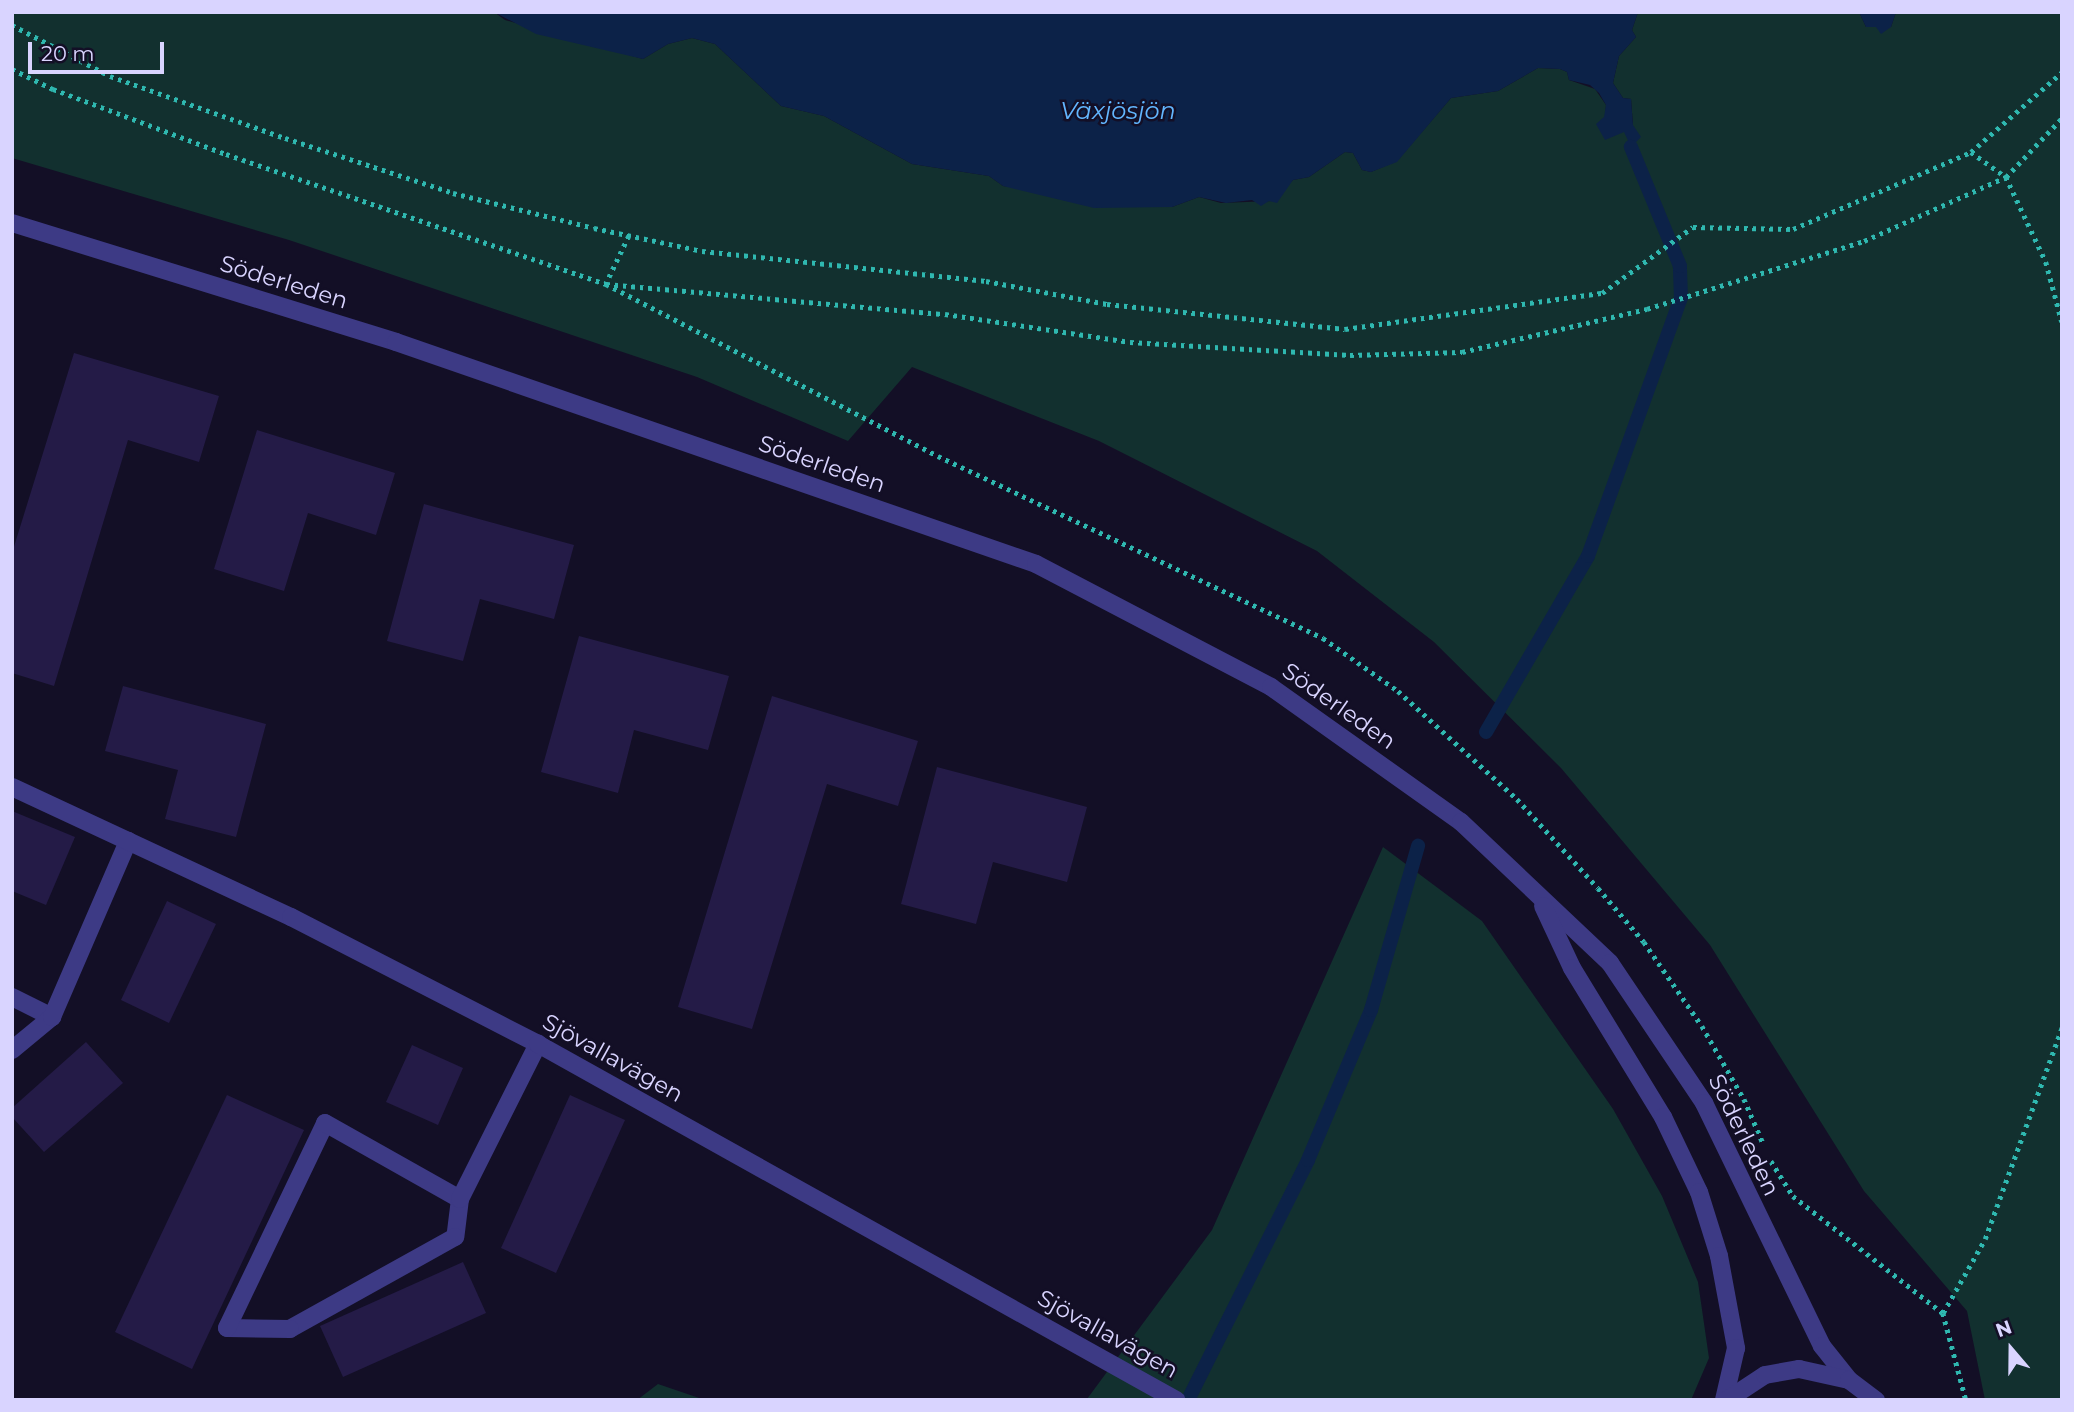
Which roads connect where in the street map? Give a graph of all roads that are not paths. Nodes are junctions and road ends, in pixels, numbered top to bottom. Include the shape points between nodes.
1 (12, 223) edge
2 (12, 787) edge
3 (128, 841) junction
4 (1540, 900) junction
5 (12, 997) edge
6 (52, 1017) junction
7 (538, 1044) junction
8 (12, 1050) edge
9 (460, 1199) junction
10 (1849, 1380) junction
11 (1176, 1400) edge
12 (1725, 1400) edge
13 (1877, 1400) edge

1 - 4 street, Söderleden via 396,342 1036,564 1271,687 1461,822
2 - 3 street, Sjövallavägen
3 - 6 street
3 - 7 street, Sjövallavägen via 291,917
4 - 10 street, Söderleden via 1595,945 1669,1046 1704,1103 1822,1346
4 - 12 street, Söderleden via 1572,968 1663,1117 1699,1192 1722,1268 1735,1348
5 - 6 street
6 - 8 street
7 - 9 street
7 - 11 street, Sjövallavägen
9 - 9 street via 325,1123 228,1328 290,1329 455,1237
10 - 12 street via 1816,1370 1782,1371 1750,1382
10 - 13 street

